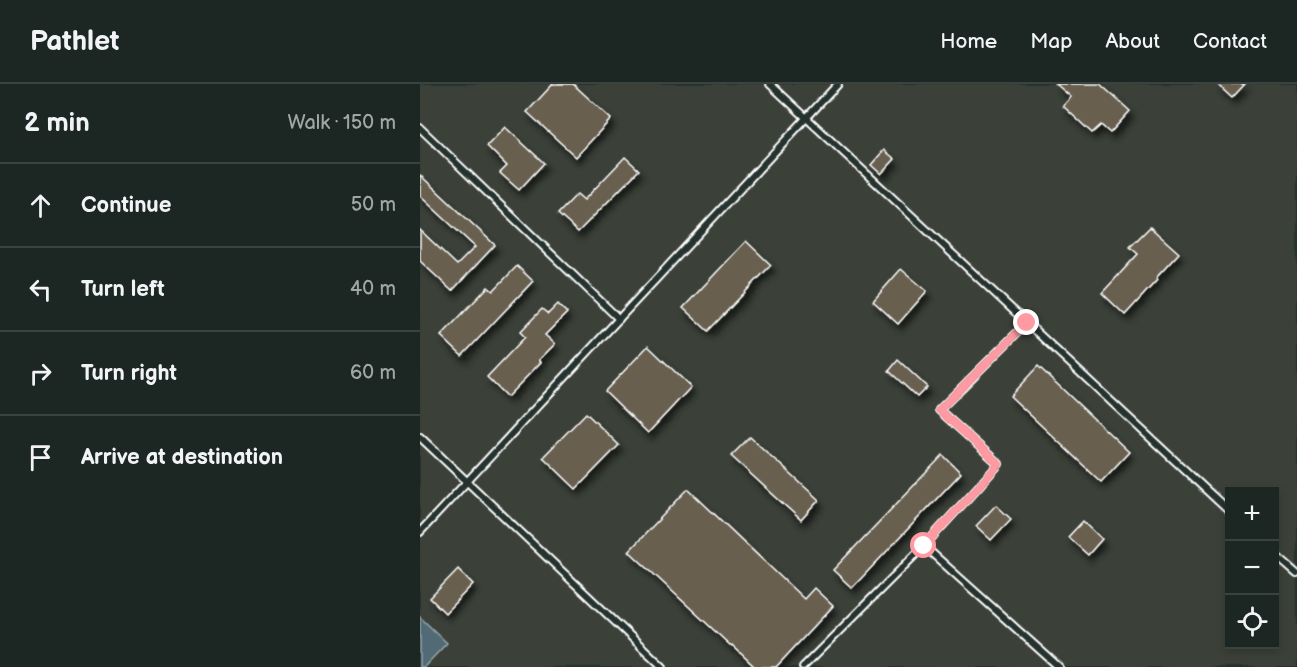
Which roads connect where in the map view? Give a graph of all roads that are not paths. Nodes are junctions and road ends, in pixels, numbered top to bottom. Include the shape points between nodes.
1 (770, 84) edge
2 (838, 84) edge
3 (806, 118) junction
4 (420, 128) edge
5 (619, 320) junction
6 (1027, 323) junction
7 (420, 437) edge
8 (468, 482) junction
9 (1225, 507) edge
10 (420, 532) edge
11 (924, 546) junction
12 (1279, 558) edge
13 (1297, 574) edge
14 (663, 667) edge
15 (803, 667) edge
16 (1059, 667) edge

1 - 3 lane
2 - 3 lane
3 - 5 lane
3 - 6 lane
4 - 5 lane
5 - 8 lane
6 - 9 lane
6 - 11 lane via 939,410 999,464
7 - 8 lane
8 - 10 lane
8 - 14 lane
11 - 15 lane
11 - 16 lane
12 - 13 lane

